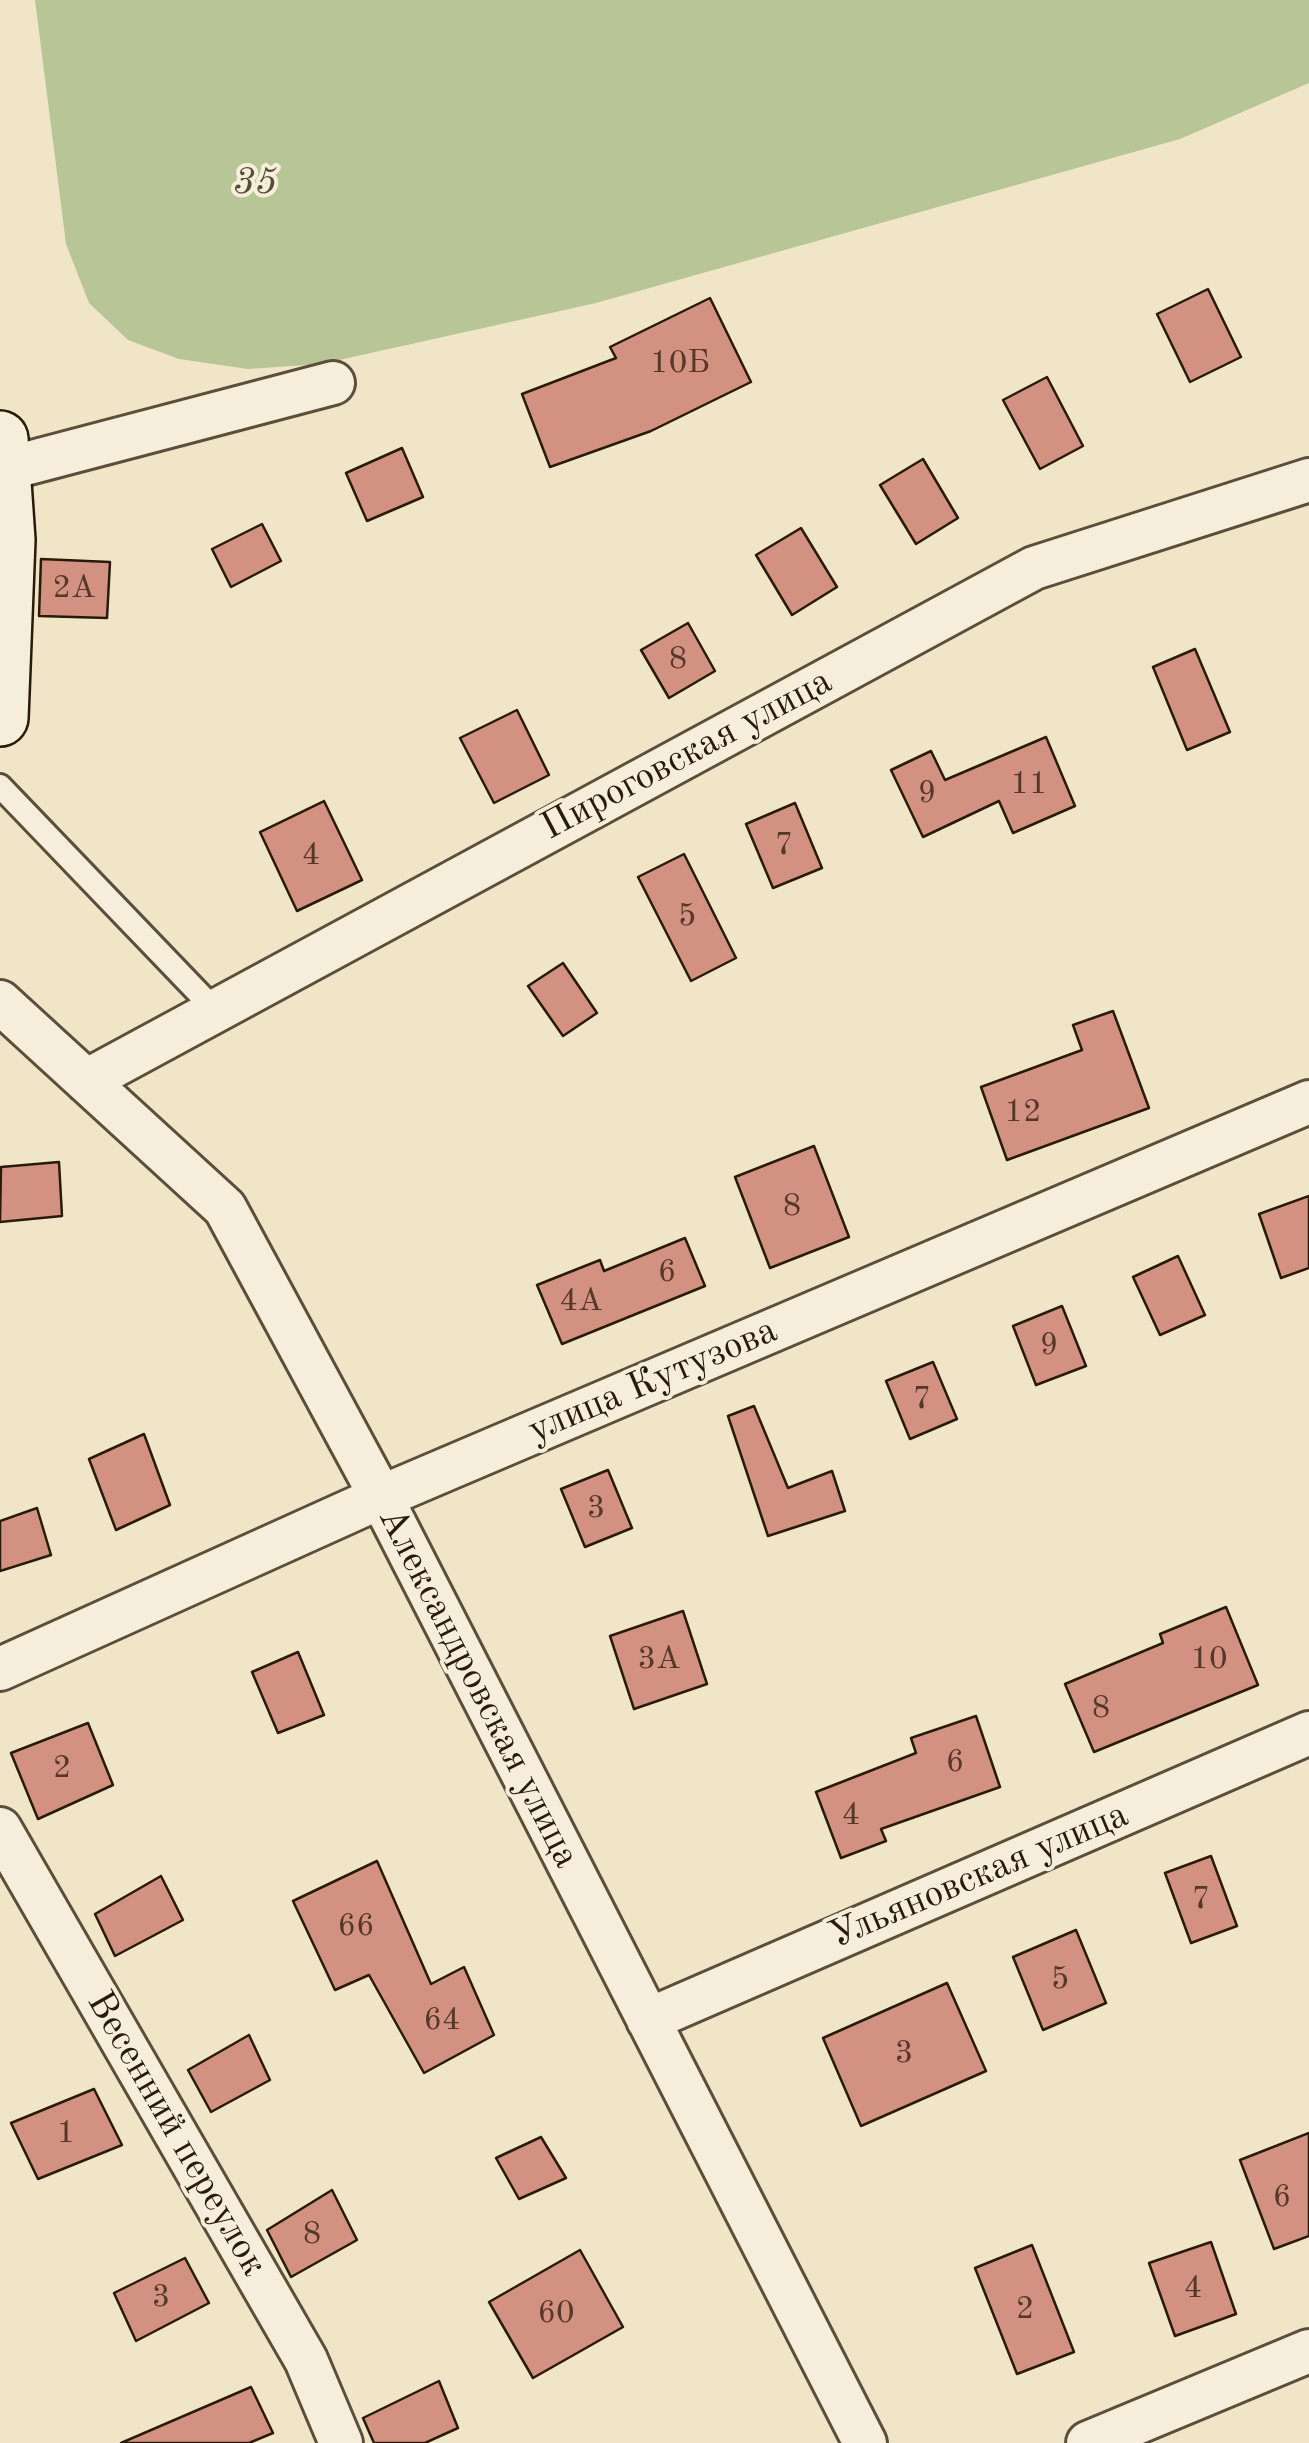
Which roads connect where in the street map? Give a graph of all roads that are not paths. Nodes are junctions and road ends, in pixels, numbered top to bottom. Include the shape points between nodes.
1 (333, 383) dead end
2 (1, 454) edge
3 (1309, 480) edge
4 (4, 539) edge
5 (0, 718) edge
6 (0, 786) edge
7 (0, 1002) edge
8 (214, 1009) junction
9 (86, 1081) junction
10 (1309, 1102) edge
11 (381, 1498) junction
12 (0, 1669) edge
13 (1309, 1733) edge
14 (0, 1829) edge
15 (648, 2020) junction
16 (1309, 2351) edge
17 (341, 2443) edge
18 (865, 2443) edge
19 (1088, 2443) edge

1 - 2 street
2 - 4 main road
3 - 8 street, Пироговская улица via 1034,568
4 - 5 main road
6 - 8 lane
7 - 9 street, Александровская улица
8 - 9 street, Пироговская улица
9 - 11 street, Александровская улица via 224,1208
10 - 11 street, улица Кутузова
11 - 12 street, улица Кутузова
11 - 15 street, Александровская улица
13 - 15 street, Ульяновская улица
14 - 17 street, Весенний переулок via 306,2360
15 - 18 street, Александровская улица
16 - 19 street

